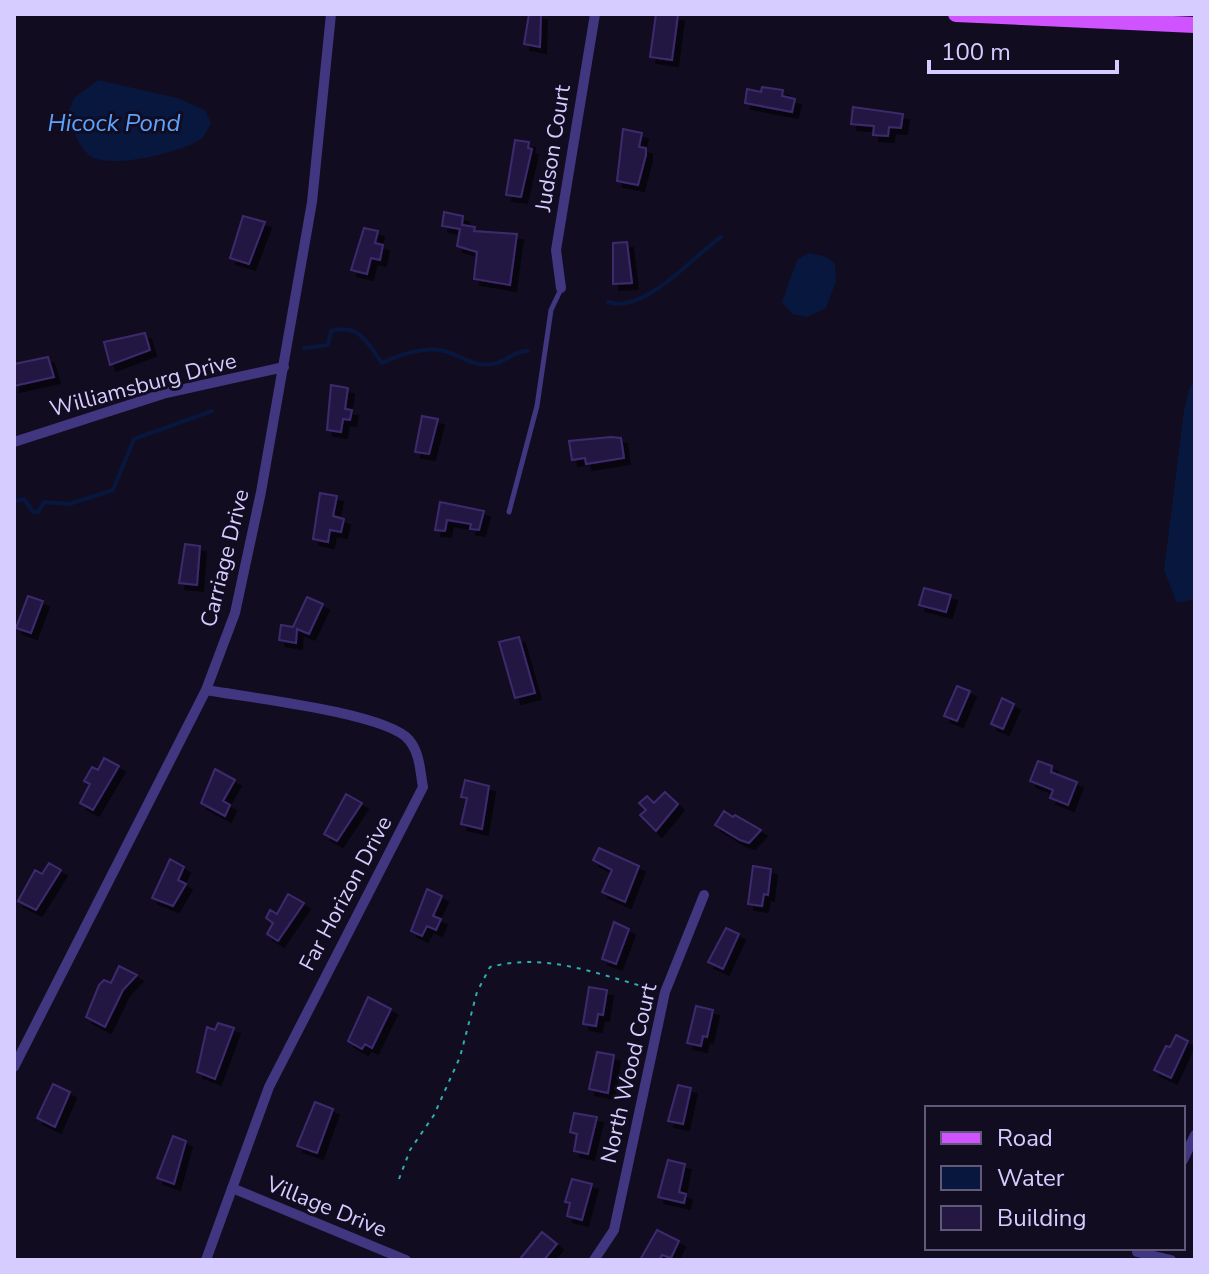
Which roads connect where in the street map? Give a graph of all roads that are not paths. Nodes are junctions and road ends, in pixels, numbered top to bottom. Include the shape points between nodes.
1 (331, 14) edge
2 (595, 14) edge
3 (956, 14) edge
4 (1195, 25) edge
5 (561, 288) joint
6 (284, 367) junction
7 (14, 442) edge
8 (509, 512) dead end
9 (206, 690) junction
10 (704, 895) dead end
11 (14, 1067) edge
12 (1195, 1135) edge
13 (1185, 1156) edge
14 (232, 1188) junction
15 (1137, 1253) edge
16 (206, 1260) edge
17 (406, 1260) edge
18 (594, 1260) edge
19 (1171, 1260) edge

1 - 6 street, Carriage Drive via 312,202
2 - 5 street, Judson Court via 556,250
3 - 4 main road
5 - 8 lane via 551,310 542,382
6 - 7 street, Williamsburg Drive via 166,393
6 - 9 street, Carriage Drive via 235,613
9 - 11 street, Carriage Drive
9 - 14 street, Far Horizon Drive via 333,712 397,731 417,753 423,787 269,1087
10 - 18 street, North Wood Court via 665,992 614,1230
12 - 13 street
14 - 16 street, Far Horizon Drive
14 - 17 street, Village Drive
15 - 19 street

